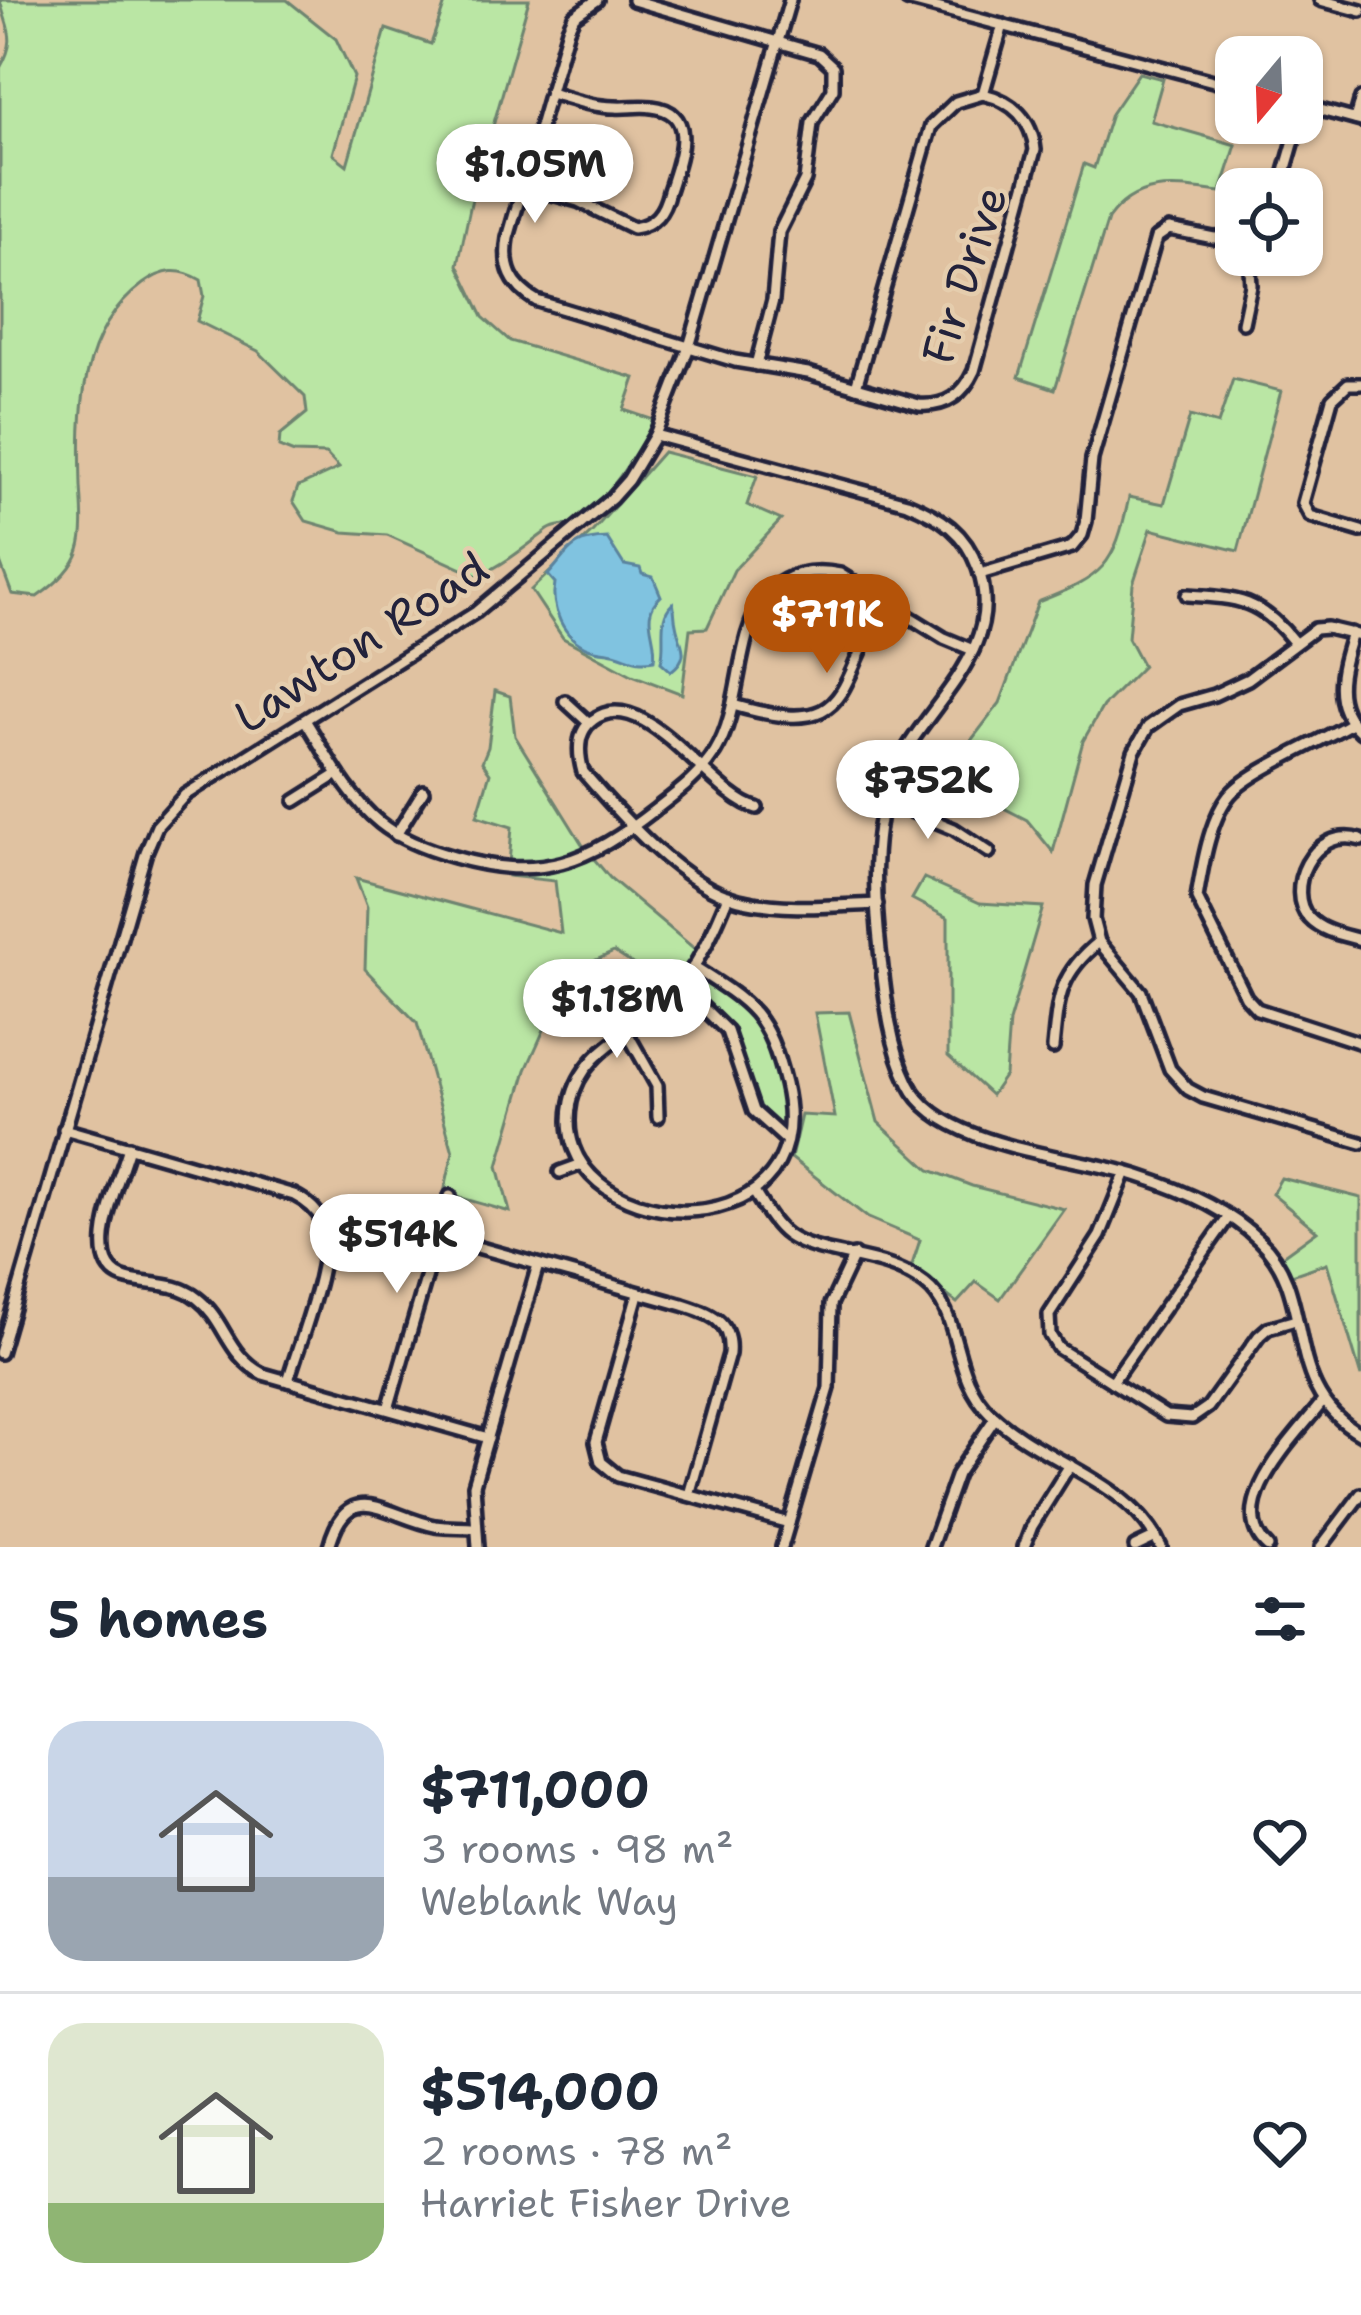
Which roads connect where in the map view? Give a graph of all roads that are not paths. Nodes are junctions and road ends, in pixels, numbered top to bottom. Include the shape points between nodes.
1 (597, 0) edge
2 (633, 0) edge
3 (790, 0) edge
4 (908, 0) edge
5 (1320, 0) edge
6 (921, 2) edge
7 (1361, 11) edge
8 (1003, 25) junction
9 (777, 43) junction
10 (1215, 81) edge
11 (550, 93) junction
12 (983, 94) junction
13 (1361, 98) edge
14 (1323, 112) edge
15 (1358, 120) edge
16 (523, 186) junction
17 (1215, 238) edge
18 (1250, 276) edge
19 (1244, 323) dead end
20 (689, 347) junction
21 (756, 365) junction
22 (1361, 384) edge
23 (856, 387) junction
24 (655, 435) junction
25 (1361, 531) edge
26 (980, 574) junction
27 (1187, 596) dead end
28 (887, 604) junction
29 (1356, 634) edge
30 (1294, 642) junction
31 (973, 650) junction
32 (566, 701) dead end
33 (733, 705) junction
34 (305, 719) junction
35 (589, 723) junction
36 (1351, 723) junction
37 (1361, 732) edge
38 (704, 768) junction
39 (338, 774) junction
40 (423, 791) dead end
41 (884, 800) junction
42 (295, 801) dead end
43 (757, 808) dead end
44 (635, 825) junction
45 (396, 835) junction
46 (1361, 840) edge
47 (988, 853) dead end
48 (728, 896) junction
49 (877, 904) junction
50 (1361, 940) edge
51 (1099, 943) junction
52 (694, 967) junction
53 (680, 986) junction
54 (608, 998) dead end
55 (626, 1032) junction
56 (1361, 1042) edge
57 (1052, 1048) dead end
58 (658, 1117) dead end
59 (64, 1129) junction
60 (786, 1140) junction
61 (1361, 1143) edge
62 (129, 1148) junction
63 (581, 1164) junction
64 (560, 1172) dead end
65 (1126, 1172) junction
66 (754, 1192) junction
67 (450, 1196) dead end
68 (1228, 1218) junction
69 (439, 1236) junction
70 (854, 1255) junction
71 (538, 1265) junction
72 (638, 1294) junction
73 (1296, 1319) junction
74 (0, 1353) edge
75 (288, 1381) junction
76 (1112, 1382) junction
77 (1323, 1401) junction
78 (388, 1409) junction
79 (995, 1418) junction
80 (1361, 1435) edge
81 (488, 1438) junction
82 (1070, 1466) junction
83 (1361, 1494) edge
84 (689, 1495) junction
85 (789, 1523) junction
86 (474, 1528) junction
87 (1159, 1542) edge
88 (329, 1547) edge
89 (478, 1547) edge
90 (782, 1547) edge
91 (931, 1547) edge
92 (1024, 1547) edge
93 (1135, 1547) edge
94 (1268, 1547) edge
95 (1321, 1547) edge

1 - 11 street via 574,16
2 - 9 street
3 - 9 street, Lawton Road
4 - 6 street
5 - 7 street
6 - 8 street
8 - 10 street
8 - 12 street
9 - 20 street, Lawton Road
9 - 21 street via 829,59 836,77 812,123 805,180 779,232
11 - 16 street
11 - 16 street via 663,109 676,119 683,145 666,204 655,220 633,227
12 - 23 street via 956,102 931,126
12 - 23 street, Fir Drive via 1020,112 1035,150 974,371 964,390 930,406
13 - 15 street
14 - 15 street
16 - 20 street via 506,253 525,294
17 - 26 street via 1169,229 1156,238 1092,459 1082,535 1072,547
18 - 19 street
20 - 21 street
20 - 24 street, Lawton Road
21 - 23 street
22 - 25 street via 1332,399 1303,503 1310,516
24 - 26 street via 933,514 962,536
24 - 34 street, Lawton Road via 612,498 503,592
26 - 31 street via 984,613
27 - 30 street via 1247,601
28 - 31 street
28 - 33 street via 844,690 824,709 789,719
28 - 33 street via 823,571 782,581 753,622
29 - 30 street via 1315,629
29 - 36 street via 1339,684
30 - 51 street via 1231,688 1161,713 1141,736 1095,885
31 - 41 street via 900,759
32 - 35 street
33 - 38 street
34 - 39 street
34 - 59 street, Lawton Road via 185,795 157,826
35 - 38 street via 613,712 638,717
35 - 44 street via 579,744 583,772
36 - 37 street
36 - 56 street via 1227,798 1197,898 1257,1009
38 - 43 street via 740,804
38 - 44 street
39 - 42 street
39 - 45 street
40 - 45 street
41 - 47 street
41 - 49 street
44 - 45 street via 588,856 542,868 484,866
44 - 48 street via 682,871
46 - 50 street via 1336,836 1317,847 1300,899 1320,927
48 - 49 street via 765,905
48 - 52 street
49 - 65 street via 890,1017 921,1102 966,1132
51 - 57 street via 1061,988
51 - 61 street via 1141,992 1169,1069 1188,1089
52 - 53 street
52 - 60 street via 751,1005 770,1034 790,1106
53 - 55 street
53 - 60 street via 727,1030 754,1112
54 - 55 street
55 - 58 street via 656,1086
55 - 63 street via 592,1059 574,1087 569,1123
59 - 62 street
59 - 74 street, Lawton Road
60 - 66 street
62 - 75 street via 102,1243 104,1264 122,1278 193,1295 239,1357
62 - 75 street via 294,1195 314,1208 324,1254
63 - 64 street
63 - 66 street via 604,1188 676,1212 722,1209
65 - 68 street
65 - 76 street via 1048,1326 1058,1348
66 - 70 street via 787,1235
67 - 69 street
68 - 73 street via 1272,1254
68 - 76 street
69 - 71 street
69 - 78 street
70 - 79 street via 909,1273 934,1291 965,1377
70 - 85 street via 831,1304 829,1388
71 - 72 street
71 - 81 street
72 - 84 street via 717,1318 729,1335
72 - 84 street via 597,1453 618,1476
73 - 76 street via 1258,1336 1192,1418 1166,1415
73 - 77 street
75 - 78 street
77 - 80 street
77 - 94 street via 1255,1495 1252,1517
78 - 81 street
79 - 82 street
79 - 91 street via 957,1474
81 - 86 street via 474,1485
82 - 87 street via 1138,1510
82 - 92 street
83 - 95 street
84 - 85 street
85 - 90 street
86 - 88 street via 358,1504 336,1522
86 - 89 street
87 - 93 street

